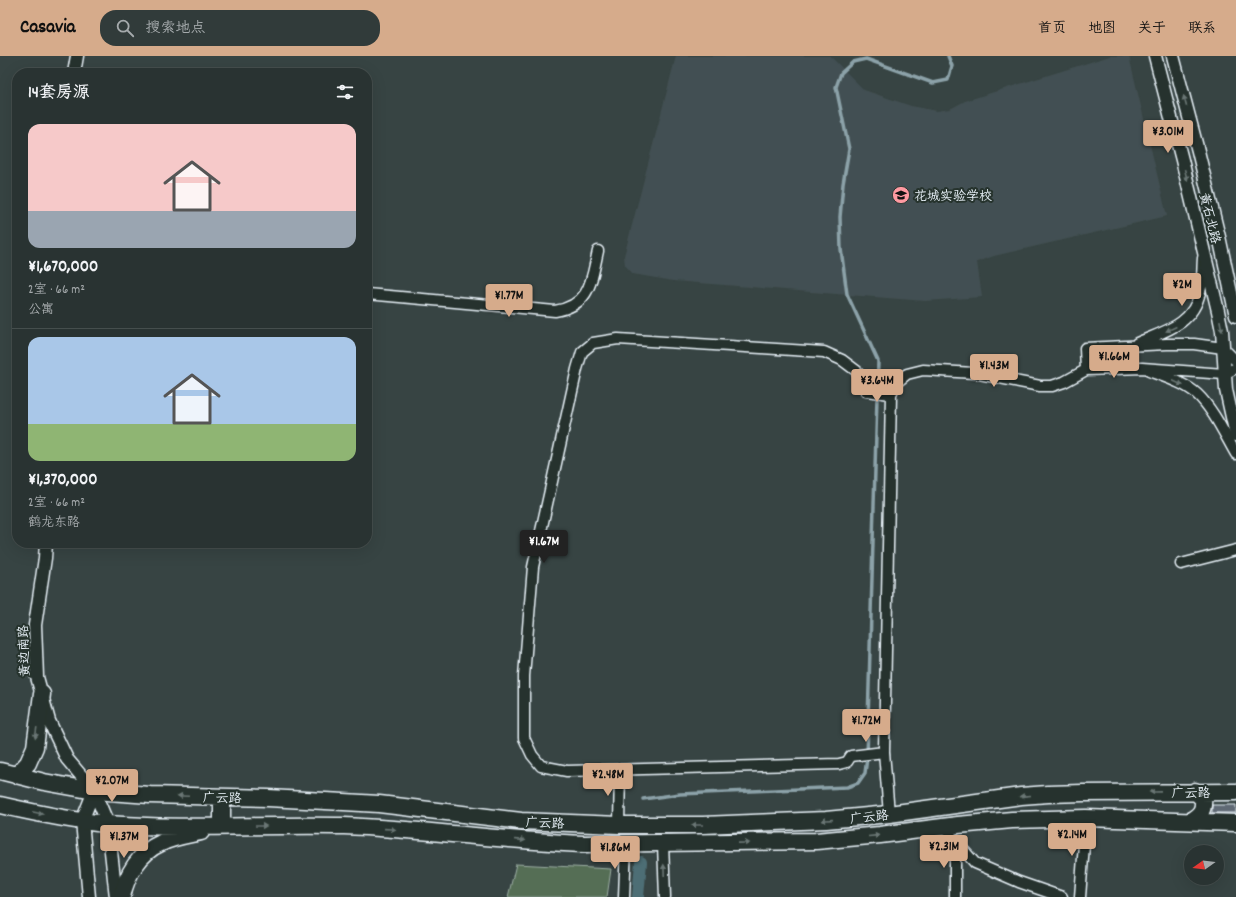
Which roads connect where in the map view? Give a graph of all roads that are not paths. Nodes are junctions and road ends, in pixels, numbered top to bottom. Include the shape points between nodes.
1 (77, 56) edge
2 (1154, 56) edge
3 (1173, 56) edge
4 (75, 68) edge
5 (1204, 246) junction
6 (598, 250) dead end
7 (372, 294) edge
8 (1236, 316) edge
9 (1132, 346) junction
10 (1223, 348) junction
11 (1236, 361) edge
12 (1142, 368) junction
13 (1236, 368) edge
14 (1086, 370) junction
15 (1224, 374) junction
16 (890, 394) junction
17 (1236, 435) edge
18 (1236, 454) edge
19 (46, 548) edge
20 (1236, 550) edge
21 (1180, 564) dead end
22 (42, 694) junction
23 (884, 752) junction
24 (620, 770) junction
25 (0, 771) edge
26 (18, 775) junction
27 (94, 791) junction
28 (1195, 791) junction
29 (1236, 792) edge
30 (222, 797) junction
31 (0, 805) edge
32 (889, 814) junction
33 (1086, 818) junction
34 (82, 821) junction
35 (1190, 821) junction
36 (1236, 823) edge
37 (108, 824) junction
38 (619, 825) junction
39 (222, 826) junction
40 (943, 827) junction
41 (955, 840) junction
42 (626, 844) junction
43 (663, 844) junction
44 (89, 897) edge
45 (116, 897) edge
46 (122, 897) edge
47 (624, 897) edge
48 (665, 897) edge
49 (955, 897) edge
50 (1062, 897) edge
51 (1080, 897) edge

1 - 4 street
2 -> 5 street, 黄石北路
8 -> 3 street, 黄石北路 via 1198,150
5 -> 9 street via 1201,290 1189,316 1179,325
5 -> 10 street, 黄石北路 via 1222,331
6 - 7 street via 589,287 584,296 566,310
9 - 10 street via 1187,344
9 - 14 street via 1085,348
10 - 11 street
10 - 15 street, 黄石北路
12 - 14 street
12 - 15 street
12 -> 18 street via 1196,393 1216,419
13 - 15 street
14 - 16 street via 1064,382 1040,386 974,373 923,370 907,374 896,383
15 - 17 street, 黄石北路
16 - 23 street
16 - 24 street via 866,391 858,372 842,360 824,352 618,339 593,343 582,352 533,567 524,676 524,738 541,766 567,771
19 - 22 street, 黄边南路 via 35,625 37,677
20 - 21 street
22 -> 26 main road via 35,747 28,763
22 - 27 street, 黄边南路 via 50,721 67,759
23 - 24 street via 851,756 847,762 838,764
23 - 32 street
24 - 38 street
25 - 26 main road, 广云路
26 - 27 main road, 广云路
30 -> 27 main road, 广云路
27 - 34 street
27 - 37 street, 黄边南路
28 - 29 main road, 广云路
28 -> 32 main road, 广云路 via 1035,795
28 - 35 main road via 1203,799 1204,806
30 - 38 main road, 广云路 via 365,803 521,821
30 - 39 main road
31 -> 34 main road, 广云路
32 -> 38 main road, 广云路 via 763,823
33 - 35 main road, 广云路
33 - 40 main road, 广云路 via 996,821
33 - 51 street
34 - 37 main road, 广云路
34 - 44 street
35 - 36 main road, 广云路
37 - 39 main road, 广云路
37 - 45 street, 黄边南路
39 -> 42 main road, 广云路 via 375,828 550,843
39 - 46 main road via 166,840 148,850 130,873
40 - 41 street
43 -> 40 main road, 广云路 via 816,841
41 - 49 street
41 - 50 street via 975,863
42 - 43 main road, 广云路
42 - 47 street
48 -> 43 street

